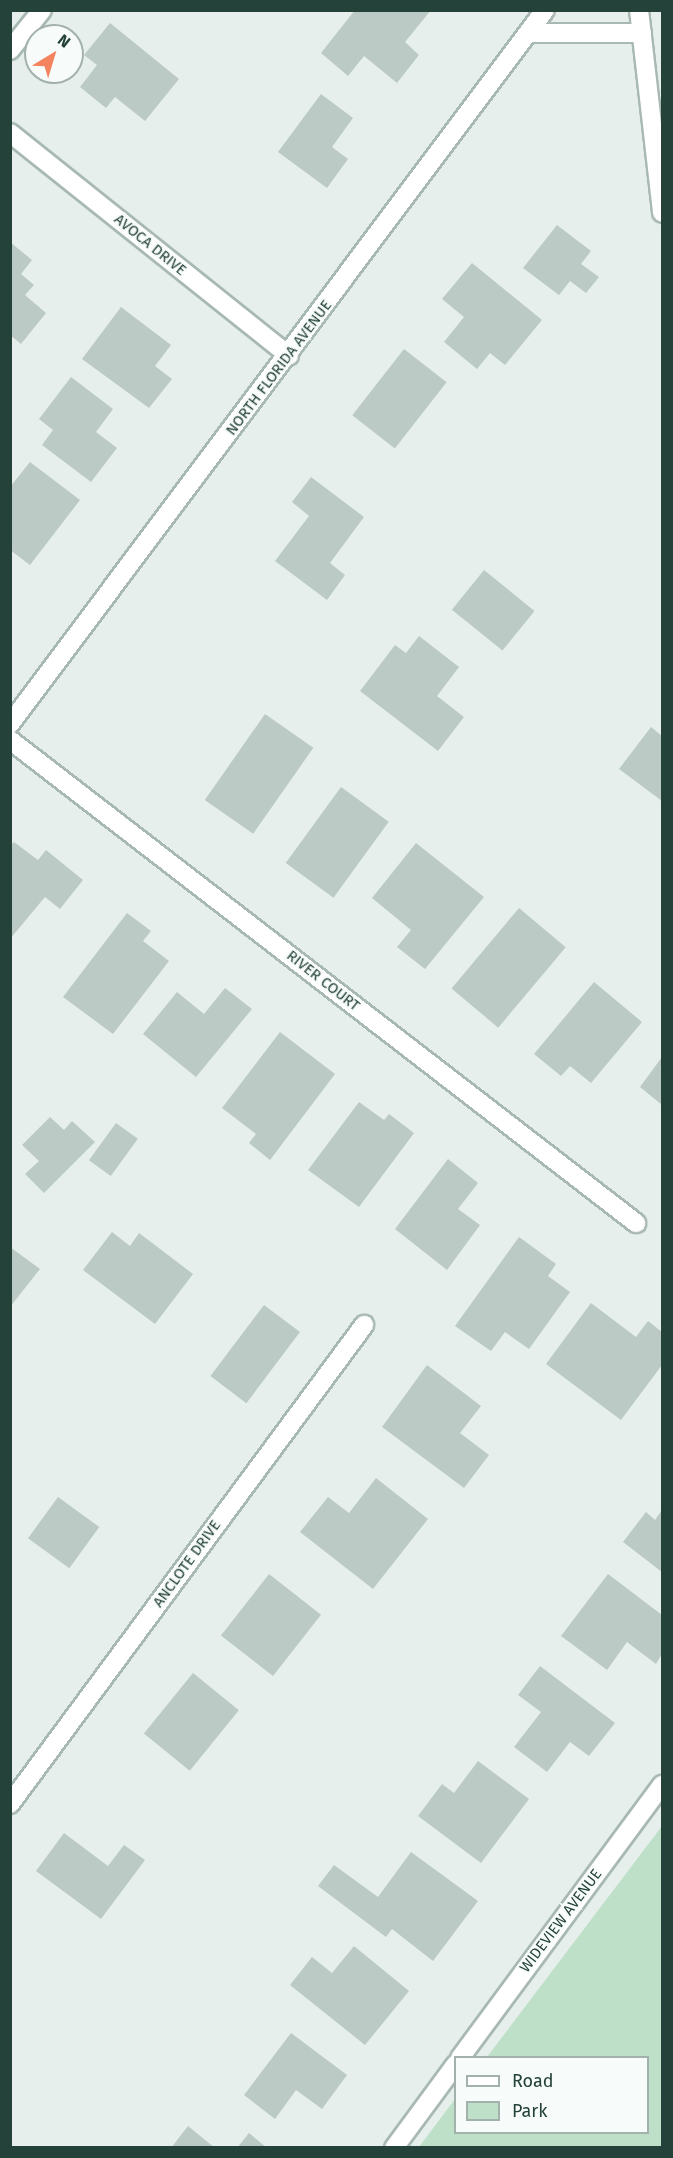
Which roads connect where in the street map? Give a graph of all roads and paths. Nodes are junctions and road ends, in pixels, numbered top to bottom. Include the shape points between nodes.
1 (42, 10) edge
2 (545, 10) edge
3 (639, 10) edge
4 (528, 33) junction
5 (642, 33) junction
6 (10, 50) edge
7 (10, 134) edge
8 (663, 213) edge
9 (289, 356) junction
10 (10, 724) edge
11 (10, 740) edge
12 (636, 1223) dead end
13 (364, 1325) dead end
14 (663, 1785) edge
15 (10, 1804) edge
16 (461, 2056) edge
17 (454, 2067) edge
18 (394, 2148) edge

1 - 6 street
2 - 4 street, NORTH FLORIDA AVENUE
3 - 5 street
4 - 5 street
4 - 9 street, NORTH FLORIDA AVENUE
5 - 8 street
7 - 9 street, AVOCA DRIVE
9 - 10 street, NORTH FLORIDA AVENUE
11 - 12 street, RIVER COURT
13 - 15 street, ANCLOTE DRIVE
14 - 16 street, WIDEVIEW AVENUE
17 - 18 street

